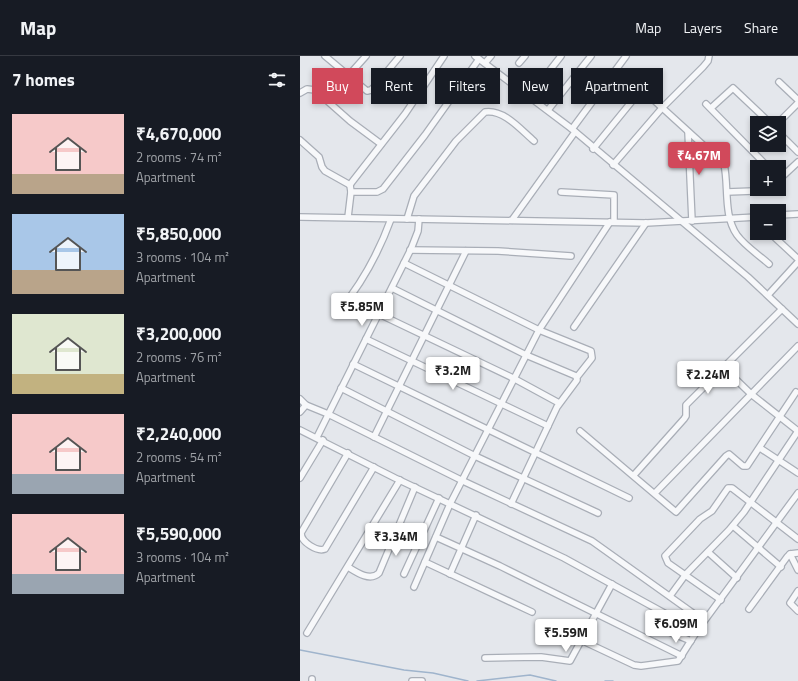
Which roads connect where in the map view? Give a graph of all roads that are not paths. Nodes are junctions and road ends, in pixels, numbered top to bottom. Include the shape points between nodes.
1 (325, 56) edge
2 (366, 56) edge
3 (400, 56) edge
4 (444, 56) edge
5 (491, 56) edge
6 (525, 56) edge
7 (561, 56) edge
8 (591, 56) edge
9 (626, 56) edge
10 (708, 56) edge
11 (477, 57) edge
12 (485, 63) junction
13 (519, 63) dead end
14 (339, 68) edge
15 (355, 68) edge
16 (552, 68) edge
17 (508, 81) edge
18 (779, 82) dead end
19 (363, 88) edge
20 (300, 93) edge
21 (798, 101) edge
22 (539, 104) edge
23 (662, 108) junction
24 (548, 110) junction
25 (763, 116) edge
26 (784, 116) edge
27 (574, 130) junction
28 (688, 132) junction
29 (300, 140) edge
30 (786, 140) edge
31 (534, 141) dead end
32 (381, 144) junction
33 (750, 148) edge
34 (594, 149) junction
35 (753, 152) edge
36 (798, 152) edge
37 (761, 160) edge
38 (798, 162) edge
39 (613, 165) junction
40 (786, 173) edge
41 (350, 185) junction
42 (750, 191) edge
43 (351, 192) junction
44 (561, 192) dead end
45 (727, 192) junction
46 (798, 214) edge
47 (786, 215) edge
48 (300, 217) edge
49 (348, 217) junction
50 (750, 218) edge
51 (391, 219) junction
52 (407, 219) junction
53 (419, 219) junction
54 (729, 219) junction
55 (512, 220) junction
56 (692, 221) junction
57 (612, 222) junction
58 (680, 222) junction
59 (646, 223) junction
60 (778, 240) edge
61 (410, 250) junction
62 (466, 251) junction
63 (571, 256) dead end
64 (798, 259) edge
65 (798, 262) edge
66 (404, 263) junction
67 (769, 264) dead end
68 (449, 285) junction
69 (392, 288) junction
70 (768, 295) junction
71 (782, 308) junction
72 (340, 310) dead end
73 (437, 310) junction
74 (378, 314) junction
75 (798, 324) edge
76 (574, 327) dead end
77 (539, 330) junction
78 (425, 336) junction
79 (366, 339) junction
80 (798, 346) edge
81 (526, 355) junction
82 (411, 361) junction
83 (353, 364) junction
84 (723, 367) junction
85 (577, 377) junction
86 (513, 378) junction
87 (398, 386) junction
88 (341, 388) junction
89 (796, 392) dead end
90 (751, 394) junction
91 (300, 399) edge
92 (560, 403) junction
93 (500, 404) junction
94 (306, 405) junction
95 (387, 411) junction
96 (300, 412) edge
97 (328, 414) junction
98 (780, 417) junction
99 (548, 426) junction
100 (300, 430) edge
101 (488, 430) junction
102 (580, 431) dead end
103 (798, 431) edge
104 (317, 437) junction
105 (374, 438) junction
106 (323, 440) junction
107 (760, 448) junction
108 (348, 453) junction
109 (536, 454) junction
110 (475, 456) junction
111 (778, 460) junction
112 (374, 467) junction
113 (798, 473) edge
114 (634, 475) junction
115 (300, 478) edge
116 (523, 479) junction
117 (400, 480) junction
118 (463, 481) junction
119 (415, 487) junction
120 (655, 493) junction
121 (798, 494) edge
122 (439, 498) junction
123 (629, 498) dead end
124 (751, 503) junction
125 (450, 504) junction
126 (511, 504) junction
127 (598, 514) dead end
128 (476, 515) junction
129 (777, 524) junction
130 (733, 526) junction
131 (300, 536) edge
132 (436, 537) junction
133 (798, 539) edge
134 (760, 547) junction
135 (462, 549) junction
136 (708, 552) junction
137 (798, 553) edge
138 (790, 554) junction
139 (425, 562) junction
140 (348, 567) junction
141 (781, 567) junction
142 (798, 570) edge
143 (404, 574) dead end
144 (450, 574) junction
145 (686, 574) junction
146 (737, 578) junction
147 (612, 584) junction
148 (414, 587) dead end
149 (798, 591) edge
150 (670, 596) junction
151 (721, 600) junction
152 (750, 609) dead end
153 (798, 611) edge
154 (532, 612) dead end
155 (597, 615) junction
156 (704, 622) junction
157 (667, 631) dead end
158 (697, 632) junction
159 (307, 633) dead end
160 (583, 641) junction
161 (691, 642) junction
162 (682, 656) junction
163 (486, 658) dead end
164 (412, 681) edge
165 (422, 681) edge

1 - 14 street
2 - 15 street
3 - 19 street via 371,90
4 - 32 street via 405,114
5 - 12 street
6 - 13 street
7 - 16 street
8 - 24 street
9 - 27 street
10 - 23 street via 708,61 703,67
11 - 12 street
11 - 43 street via 425,135 384,189 377,192
12 - 17 street
18 - 21 street
20 - 32 street via 307,89 315,90
21 - 26 street
22 - 24 street
23 - 28 street
23 - 34 street via 646,93 640,93
23 - 39 street
24 - 27 street
25 - 33 street via 733,88 709,106
27 - 34 street
27 - 55 street
28 - 45 street via 724,164
28 - 56 street
29 - 41 street via 319,156 325,171
30 - 36 street
31 - 52 street via 504,116 490,111 485,112 456,141 414,196
32 - 41 street
34 - 39 street
35 - 37 street
38 - 40 street
39 - 58 street
41 - 43 street
42 - 45 street
43 - 49 street
44 - 57 street via 614,195
45 - 54 street
46 - 47 street
48 - 49 street
49 - 51 street
50 - 54 street
51 - 52 street
51 - 72 street via 383,241 365,274
52 - 53 street
53 - 55 street
53 - 61 street via 418,231
54 - 56 street
54 - 67 street via 739,237
55 - 57 street
56 - 58 street
57 - 59 street
57 - 77 street
58 - 59 street
58 - 70 street
59 - 76 street
60 - 64 street
61 - 62 street
61 - 66 street
62 - 63 street
62 - 68 street
65 - 70 street
66 - 68 street
66 - 69 street
68 - 73 street
68 - 77 street
69 - 73 street
69 - 74 street
70 - 71 street
71 - 75 street
71 - 84 street
73 - 78 street
73 - 81 street
74 - 78 street
74 - 79 street
77 - 81 street
77 - 85 street via 593,352 592,358
78 - 82 street
78 - 86 street
79 - 82 street
79 - 83 street
80 - 90 street
81 - 85 street
81 - 86 street
82 - 87 street
82 - 93 street
83 - 87 street
83 - 88 street
84 - 90 street
84 - 114 street via 686,405 684,419
85 - 92 street
86 - 92 street
86 - 93 street
87 - 95 street
87 - 101 street
88 - 95 street
88 - 97 street
89 - 98 street
90 - 98 street
90 - 120 street
91 - 94 street
92 - 99 street
93 - 99 street
93 - 101 street
94 - 96 street
94 - 97 street
95 - 105 street
95 - 110 street
97 - 104 street
97 - 105 street
98 - 103 street
98 - 107 street
99 - 109 street
100 - 104 street
101 - 109 street
101 - 110 street
102 - 114 street
103 - 111 street
104 - 106 street
105 - 118 street
106 - 108 street
106 - 115 street
107 - 111 street
107 - 120 street via 747,466 743,466 729,454 726,456 676,512
108 - 112 street
108 - 131 street
109 - 116 street
109 - 123 street
110 - 116 street
110 - 118 street
111 - 113 street
111 - 124 street
112 - 117 street
112 - 131 street via 325,549 316,549
114 - 120 street
116 - 126 street
116 - 127 street
117 - 119 street
117 - 140 street
118 - 125 street
118 - 126 street
119 - 122 street
119 - 140 street via 379,573 364,576
121 - 129 street
122 - 125 street
122 - 143 street
124 - 129 street
124 - 130 street
124 - 145 street via 732,488 728,488 712,511 666,553 668,562
125 - 128 street
125 - 132 street
126 - 150 street via 601,546
128 - 135 street
128 - 147 street
129 - 133 street
129 - 134 street
130 - 134 street
130 - 136 street
132 - 135 street
132 - 139 street
134 - 141 street
134 - 146 street
135 - 144 street
135 - 155 street
136 - 145 street
136 - 146 street
137 - 138 street
138 - 141 street
138 - 142 street
139 - 144 street
139 - 148 street
140 - 159 street
141 - 152 street
144 - 154 street
145 - 150 street
145 - 151 street
146 - 151 street
147 - 155 street
147 - 158 street
149 - 153 street via 790,603
150 - 156 street
151 - 156 street
155 - 160 street
155 - 162 street
156 - 158 street
157 - 161 street
158 - 161 street
160 - 162 street via 634,665 673,662
160 - 163 street via 573,659 566,662 541,657
161 - 162 street
164 - 165 street

